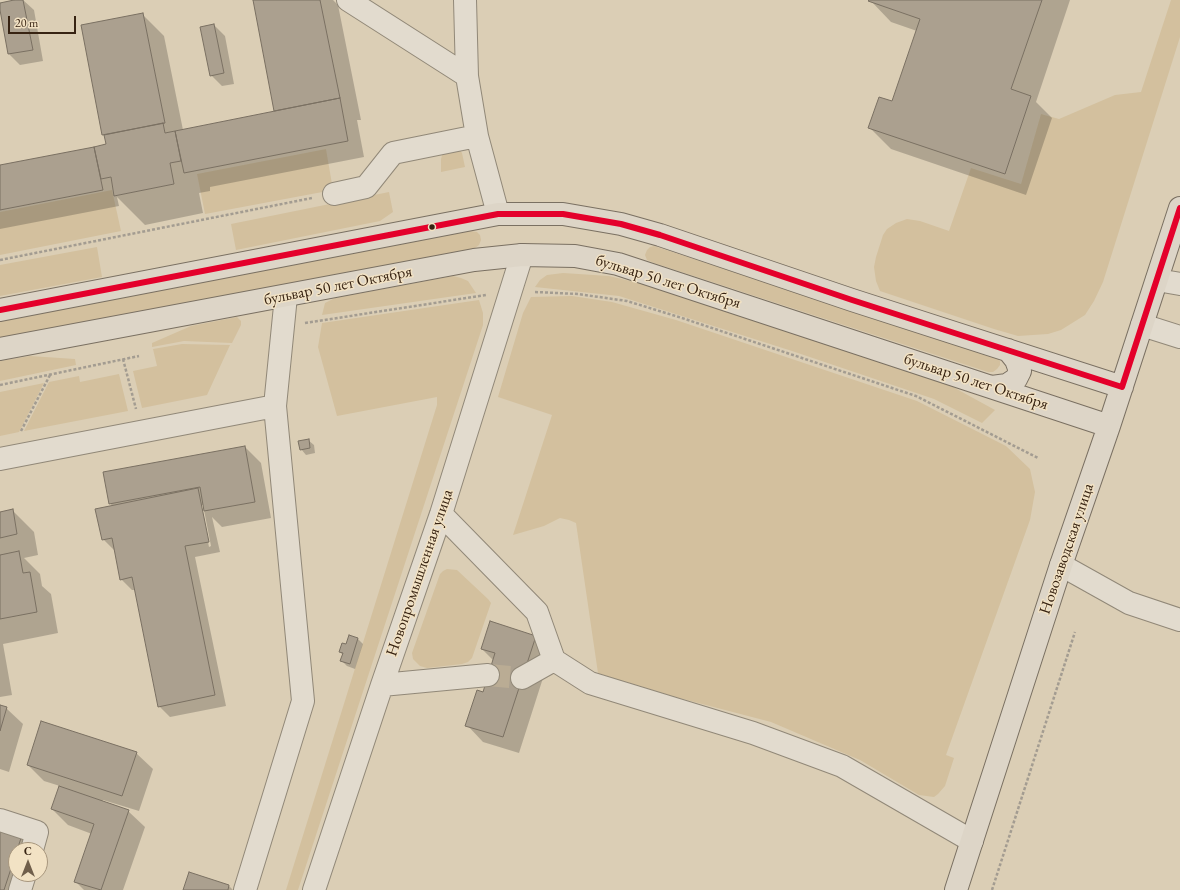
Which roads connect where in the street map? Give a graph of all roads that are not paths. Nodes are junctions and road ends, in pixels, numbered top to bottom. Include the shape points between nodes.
1 (348, 0) edge
2 (465, 0) edge
3 (467, 76) junction
4 (477, 136) junction
5 (334, 194) road end
6 (1180, 208) edge
7 (498, 214) junction
8 (522, 255) junction
9 (1157, 280) junction
10 (1180, 284) edge
11 (286, 296) junction
12 (0, 310) edge
13 (1142, 325) junction
14 (1180, 337) edge
15 (0, 349) edge
16 (1008, 350) junction
17 (992, 387) junction
18 (1122, 387) junction
19 (275, 406) junction
20 (1109, 426) junction
21 (0, 458) edge
22 (441, 514) junction
23 (1061, 565) junction
24 (1180, 620) edge
25 (554, 660) junction
26 (488, 675) tunnel mouth
27 (522, 678) tunnel mouth
28 (382, 685) junction
29 (0, 820) edge
30 (972, 841) junction
31 (34, 842) edge
32 (245, 890) edge
33 (314, 890) edge
34 (956, 890) edge

1 - 3 street
2 - 3 street
3 - 4 street
4 - 5 street via 393,153 366,187
4 - 7 street
6 - 9 main road, Новозаводская улица
7 - 12 main road
7 - 16 main road via 563,214 621,224
8 - 11 main road, бульвар 50 лет Октября via 467,261
8 - 17 main road, бульвар 50 лет Октября via 575,256 618,264
8 - 22 street, Новопромышленная улица
9 - 10 street
9 - 13 main road, Новозаводская улица
11 - 15 main road, бульвар 50 лет Октября
11 - 19 street
13 - 14 street
13 - 18 main road, Новозаводская улица
16 - 17 main road via 1020,371 1016,379 1007,385
16 - 18 main road
17 - 20 main road, бульвар 50 лет Октября
18 - 20 main road, Новозаводская улица
19 - 21 street
19 - 32 street via 303,701
20 - 23 main road, Новозаводская улица
22 - 25 street via 537,612
22 - 28 street, Новопромышленная улица
23 - 24 street via 1129,603
23 - 30 main road, Новозаводская улица
25 - 27 street
25 - 30 street via 590,683 753,733 842,766
26 - 28 street
28 - 33 street, Новопромышленная улица
29 - 31 street via 37,832
30 - 34 main road, Новозаводская улица

